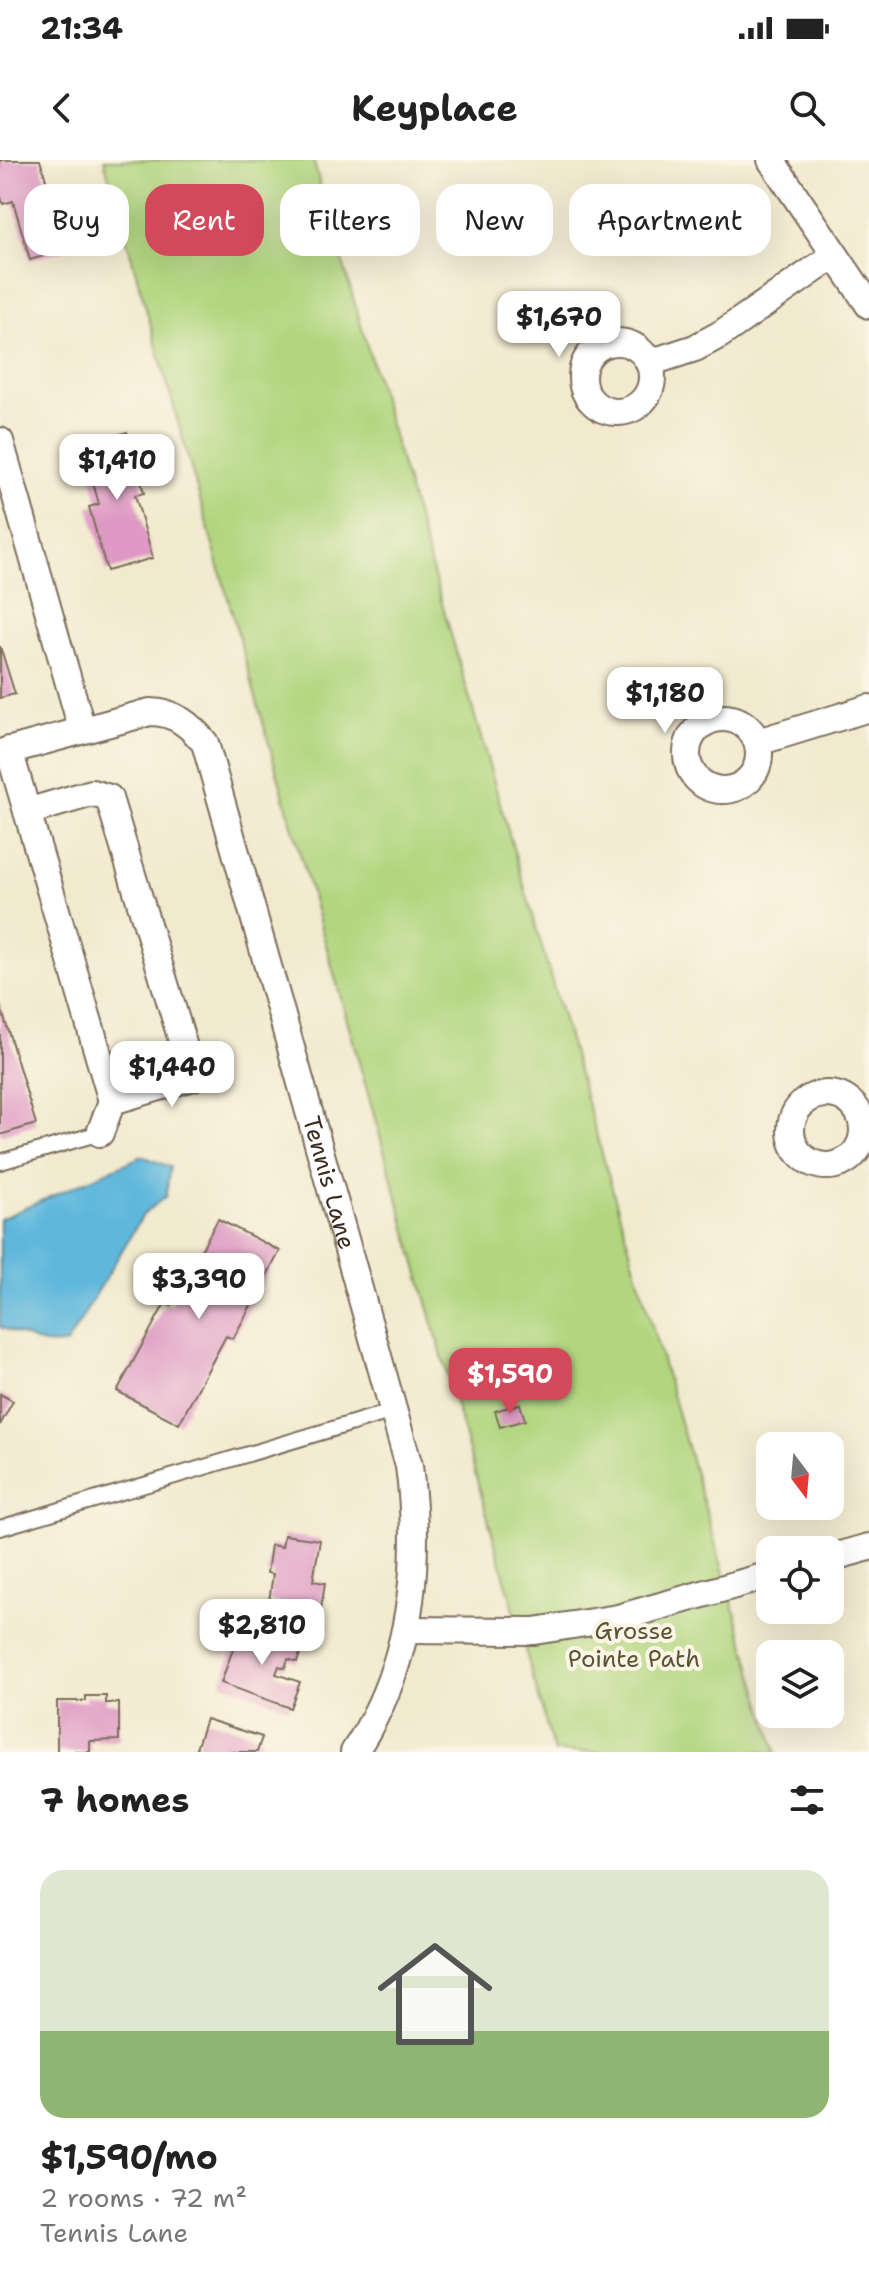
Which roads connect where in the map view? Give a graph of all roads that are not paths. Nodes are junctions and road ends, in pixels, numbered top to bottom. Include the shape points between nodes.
1 (771, 160) edge
2 (835, 255) junction
3 (869, 305) edge
4 (649, 363) dead end
5 (0, 441) edge
6 (869, 708) edge
7 (82, 729) junction
8 (758, 742) dead end
9 (4, 751) edge
10 (27, 812) junction
11 (112, 1101) junction
12 (100, 1133) joint
13 (0, 1162) edge
14 (393, 1411) junction
15 (0, 1528) edge
16 (869, 1547) edge
17 (844, 1554) edge
18 (756, 1579) edge
19 (406, 1630) junction
20 (354, 1752) edge

1 - 2 street
2 - 3 street
2 - 4 street via 721,334
5 - 7 street
6 - 8 street
7 - 9 street, Tennis Lane
7 - 14 street, Tennis Lane via 162,712 189,724 205,743
9 - 10 street
10 - 11 street
10 - 11 street via 92,793 109,798 193,1077
11 - 12 street
12 - 13 lane
14 - 15 lane
14 - 19 street, Tennis Lane via 413,1496 413,1592
16 - 17 street
18 - 19 street via 618,1618 534,1631
19 - 20 street, Tennis Lane via 385,1693

